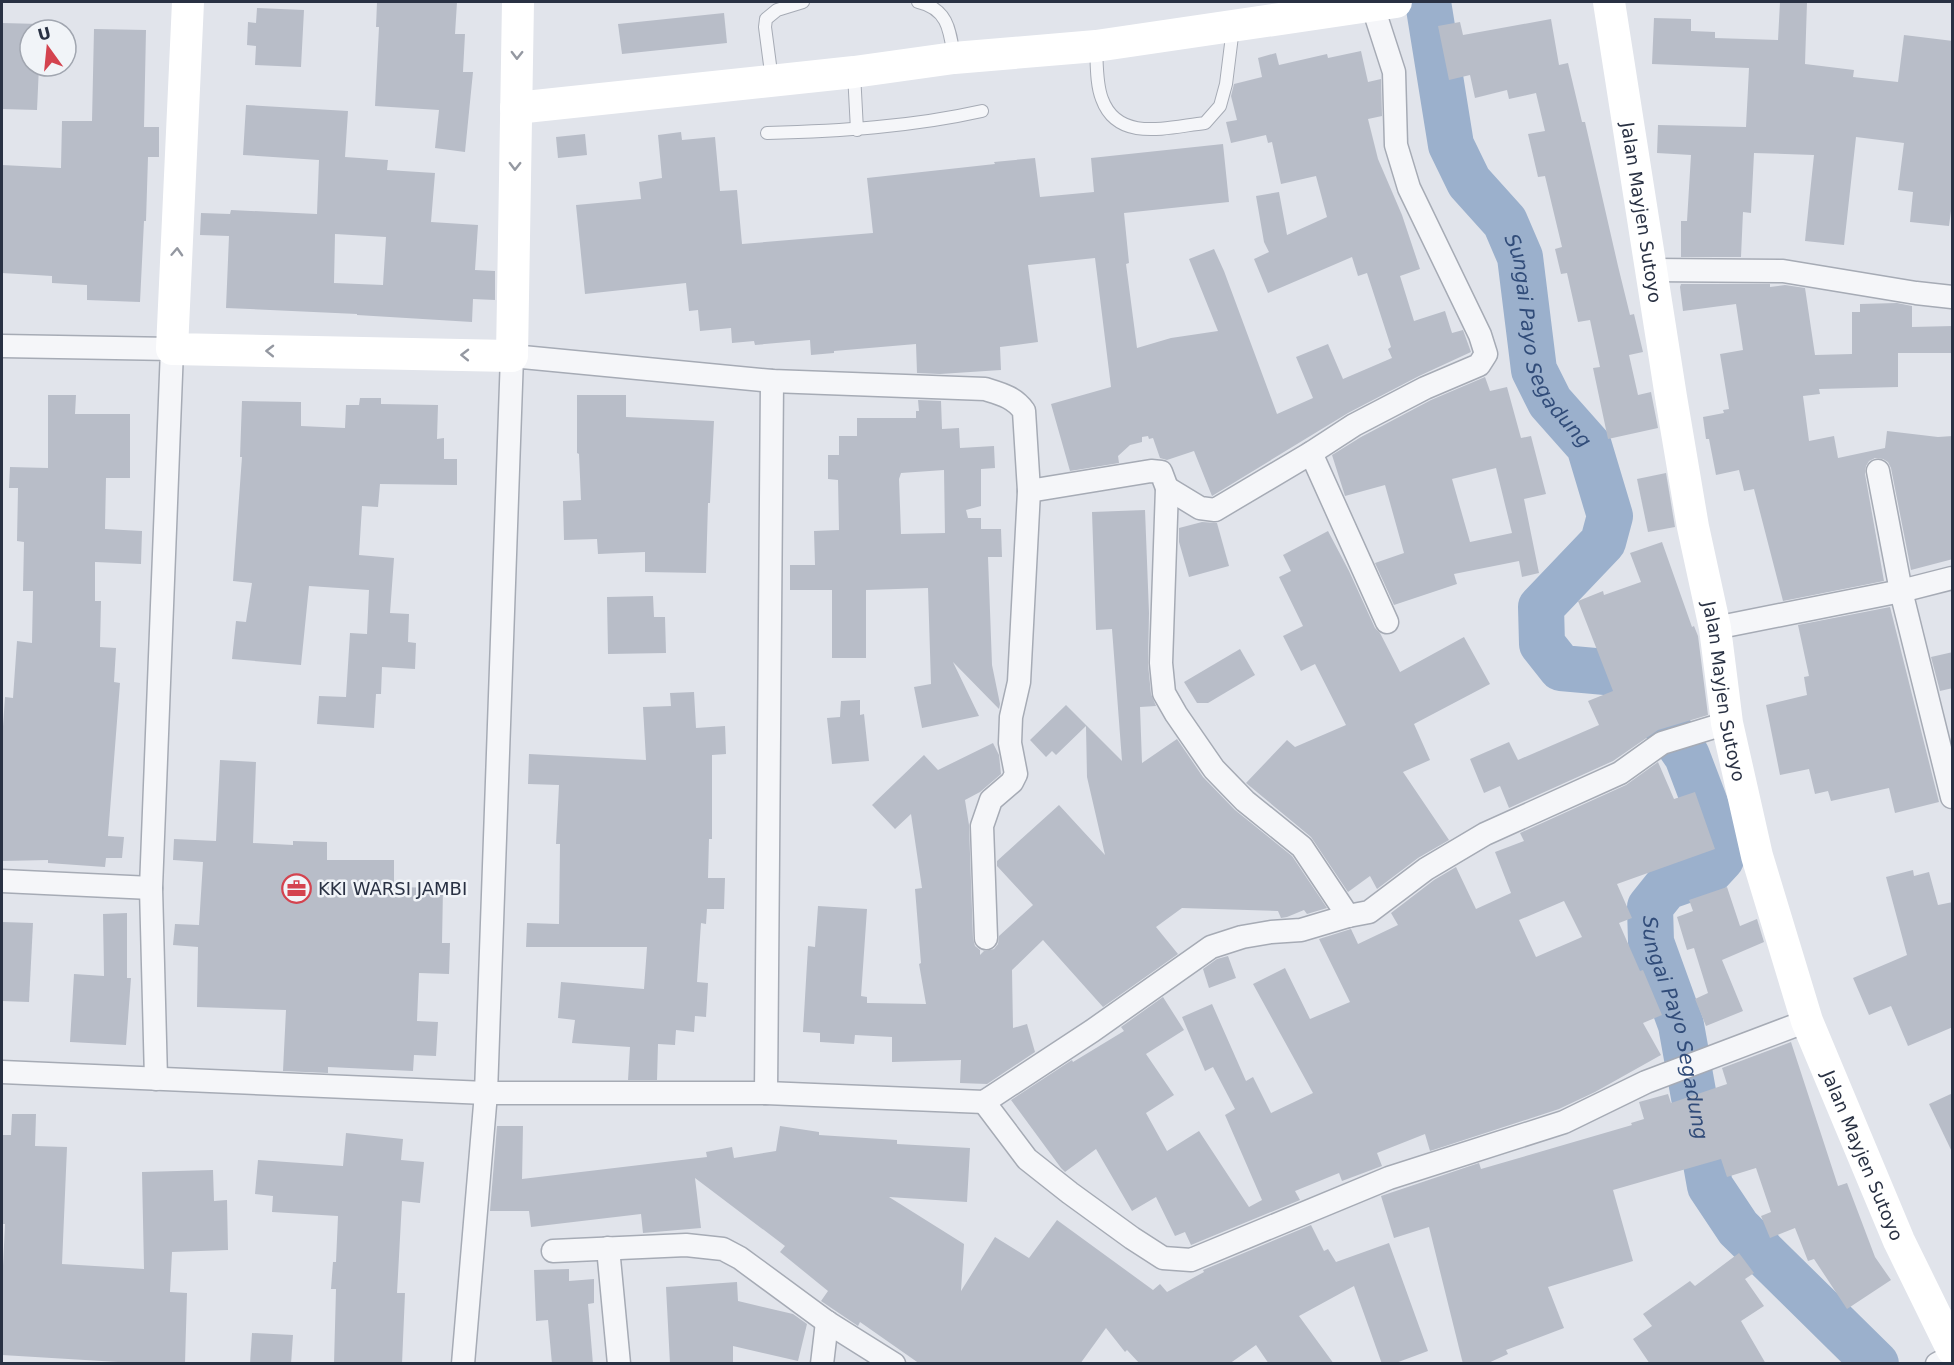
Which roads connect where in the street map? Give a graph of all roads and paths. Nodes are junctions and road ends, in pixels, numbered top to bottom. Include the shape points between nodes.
1 (188, 2) edge
2 (518, 2) edge
3 (803, 2) edge
4 (918, 2) edge
5 (1387, 2) edge
6 (1609, 2) edge
7 (1333, 6) edge
8 (1233, 25) junction
9 (1096, 46) junction
10 (954, 58) junction
11 (854, 72) junction
12 (772, 81) junction
13 (516, 108) junction
14 (982, 111) dead end
15 (857, 130) junction
16 (767, 133) dead end
17 (1651, 270) junction
18 (1953, 297) edge
19 (2, 346) edge
20 (172, 350) junction
21 (512, 356) junction
22 (772, 381) junction
23 (1311, 453) junction
24 (1878, 471) dead end
25 (1167, 488) junction
26 (1029, 491) junction
27 (1953, 578) edge
28 (1901, 591) junction
29 (1387, 622) dead end
30 (1715, 628) junction
31 (1727, 723) junction
32 (1953, 797) edge
33 (2, 881) edge
34 (151, 888) junction
35 (1348, 916) junction
36 (986, 938) dead end
37 (1807, 1021) junction
38 (2, 1072) edge
39 (156, 1079) junction
40 (486, 1093) junction
41 (766, 1093) junction
42 (984, 1102) junction
43 (608, 1248) junction
44 (553, 1251) dead end
45 (827, 1322) junction
46 (1953, 1349) edge
47 (1953, 1356) edge
48 (463, 1364) edge
49 (619, 1364) edge
50 (822, 1364) edge
51 (894, 1364) edge
52 (1937, 1364) edge

20 -> 1 street
2 -> 13 street
3 - 12 lane via 777,10 766,20
4 - 10 lane via 938,11 950,26
5 - 7 street
5 - 23 street via 1396,144 1409,188 1486,354 1479,365 1354,425
6 - 17 street, Jalan Mayjen Sutoyo
7 - 8 street
8 - 9 street
8 - 9 lane via 1223,95 1205,123 1141,130 1110,115 1101,97
9 - 10 street
10 - 11 street
11 - 12 street
11 - 15 lane
12 - 13 street
13 -> 21 street
14 - 15 lane
15 - 16 lane
17 - 18 street via 1783,271
17 - 30 street, Jalan Mayjen Sutoyo via 1687,491
19 - 20 street
21 -> 20 street
20 - 34 street
21 - 22 street
21 - 40 street
22 - 26 street via 985,389 1006,395 1024,411
22 - 41 street
23 - 25 street via 1215,510 1200,508
23 - 29 street
24 - 28 street
25 - 26 street via 1161,472 1151,471
25 - 35 street via 1161,663 1164,693 1214,769 1245,801 1302,847
26 - 36 street via 1019,682 1011,717 1010,743 1016,774 991,800 981,826
27 - 28 street
28 - 30 street
28 - 32 street
30 - 31 street, Jalan Mayjen Sutoyo
31 - 35 street via 1662,743 1620,773 1485,834 1426,868 1369,912
31 - 37 street, Jalan Mayjen Sutoyo via 1757,856
33 - 34 street
34 - 39 street
35 - 42 street via 1301,930 1252,936 1211,947
37 - 42 street via 1646,1082 1563,1122 1389,1178 1191,1260 1163,1258 1070,1193 1027,1159
37 - 46 street, Jalan Mayjen Sutoyo via 1899,1241
38 - 39 street
39 - 40 street
40 - 41 street
40 - 48 street
41 - 42 street
43 - 44 street
43 - 45 street via 686,1245 723,1250 740,1258
43 - 49 street
45 - 50 street
45 - 51 street
47 - 52 street

